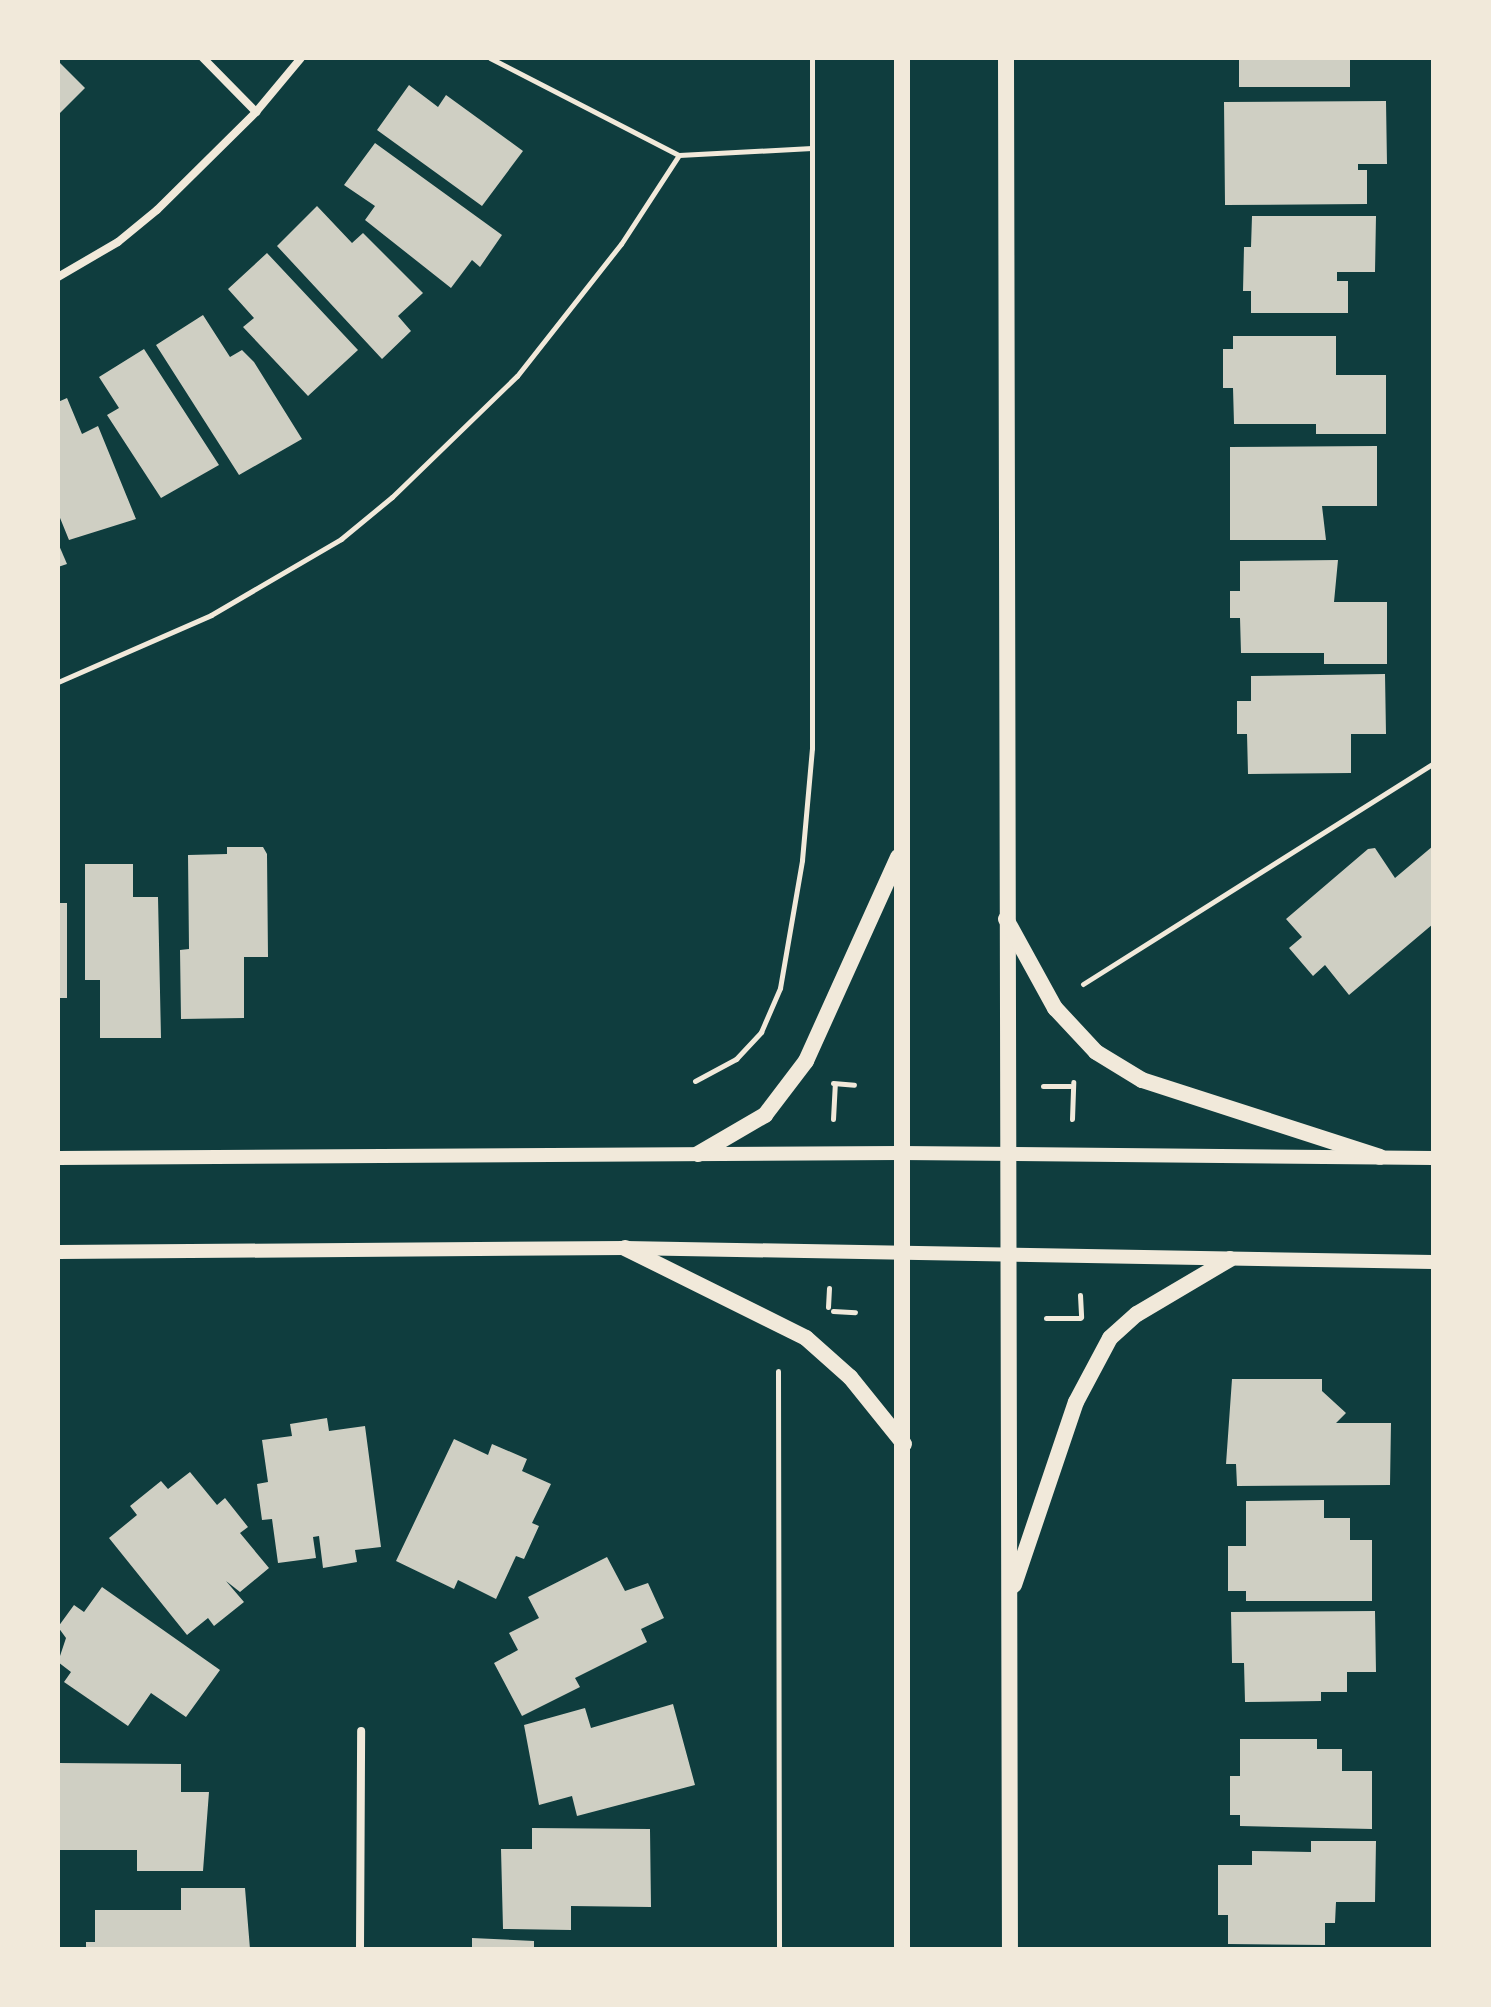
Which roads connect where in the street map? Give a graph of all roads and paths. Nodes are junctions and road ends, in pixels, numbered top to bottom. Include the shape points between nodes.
1 (203, 58) edge
2 (301, 58) edge
3 (490, 58) edge
4 (812, 58) edge
5 (902, 58) edge
6 (1006, 58) edge
7 (256, 112) junction
8 (812, 148) junction
9 (679, 155) junction
10 (58, 277) edge
11 (58, 682) edge
12 (1433, 764) edge
13 (901, 851) junction
14 (1004, 916) junction
15 (1076, 989) dead end
16 (695, 1081) dead end
17 (854, 1085) dead end
18 (1040, 1086) dead end
19 (833, 1119) dead end
20 (1072, 1120) dead end
21 (900, 1153) junction
22 (1009, 1153) junction
23 (698, 1154) junction
24 (1380, 1157) junction
25 (58, 1158) edge
26 (1433, 1158) edge
27 (625, 1248) junction
28 (899, 1251) junction
29 (58, 1252) edge
30 (1009, 1255) junction
31 (1230, 1259) junction
32 (1433, 1262) edge
33 (829, 1288) dead end
34 (1080, 1295) dead end
35 (855, 1312) dead end
36 (1041, 1319) dead end
37 (778, 1371) dead end
38 (904, 1444) junction
39 (1009, 1598) junction
40 (361, 1731) dead end
41 (360, 1949) edge
42 (779, 1949) edge
43 (902, 1949) edge
44 (1010, 1949) edge

1 - 7 street
2 - 7 street
3 - 9 path
4 - 8 path
5 - 13 main road
6 - 14 main road
7 - 10 street via 157,210 118,242
8 - 9 path
8 - 16 path via 812,748 802,860 780,988 761,1032 736,1059
9 - 11 path via 621,244 517,376 392,497 341,539 211,615
12 - 15 path
13 - 21 main road
13 - 23 main road via 806,1061 765,1115
14 - 22 main road
14 - 24 main road via 1055,1008 1096,1052 1142,1080
17 - 19 path via 835,1084
18 - 20 path via 1070,1086
21 - 22 street
21 - 23 street
21 - 28 main road
22 - 24 street
22 - 30 main road
23 - 25 street
24 - 26 street
27 - 28 street
27 - 29 street
27 - 38 main road via 806,1338 850,1377
28 - 30 street
28 - 38 main road
30 - 31 street
30 - 39 main road
31 - 32 street
31 - 39 main road via 1137,1314 1110,1338 1076,1402
33 - 35 path via 828,1311
34 - 36 path via 1081,1318
37 - 42 path
38 - 43 main road
39 - 44 main road
40 - 41 street

